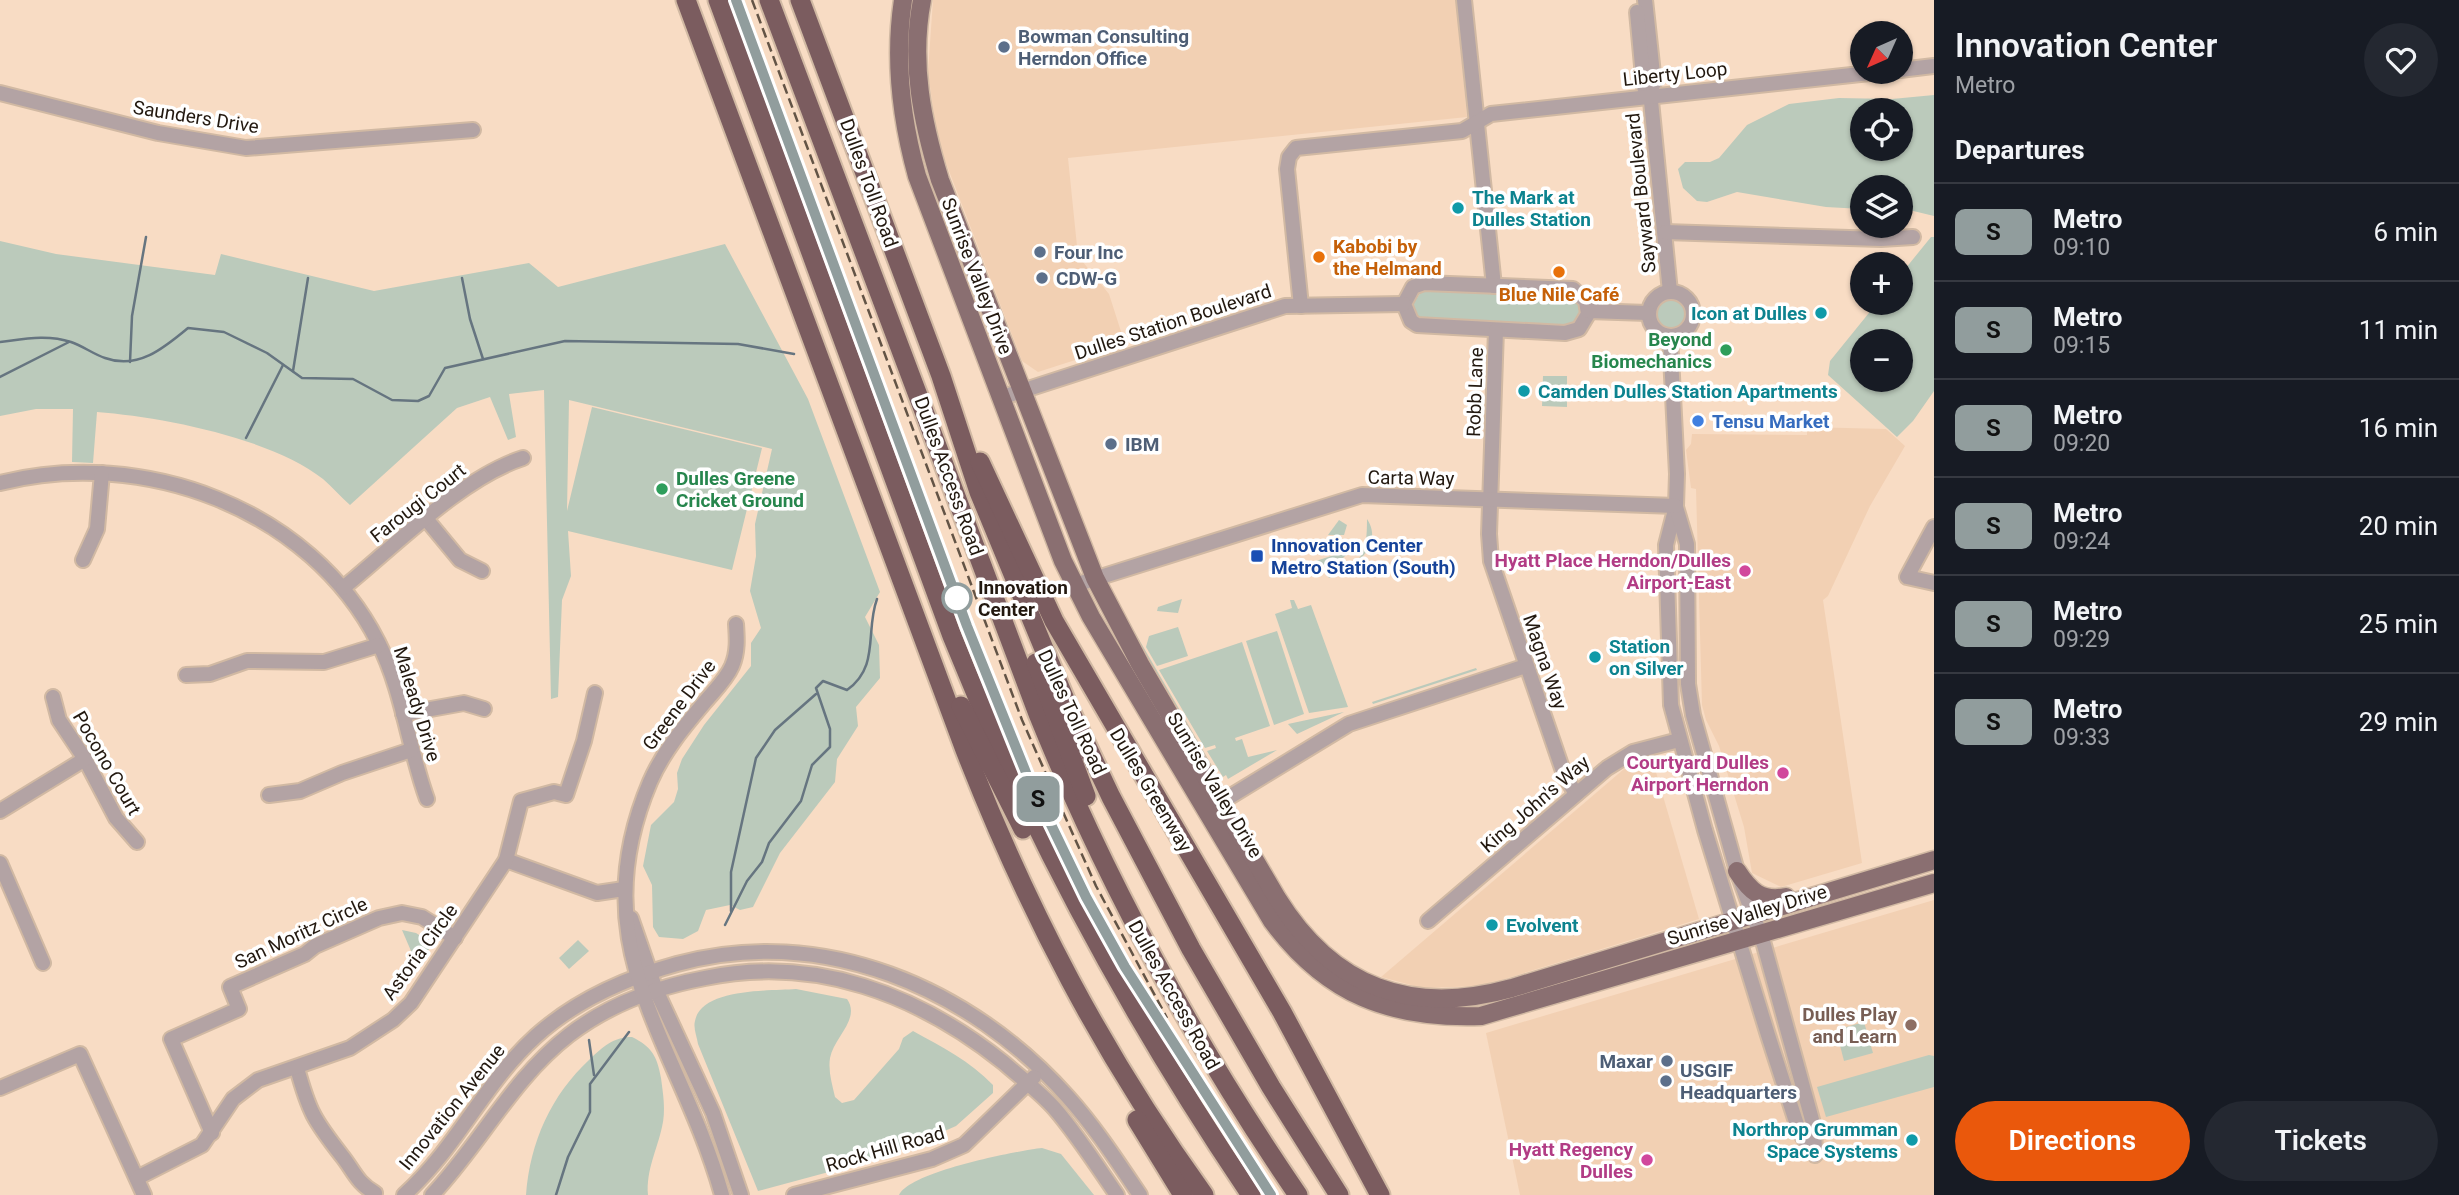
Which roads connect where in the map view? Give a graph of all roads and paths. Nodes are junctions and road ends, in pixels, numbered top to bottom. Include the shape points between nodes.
1 (686, 0) edge
2 (718, 0) edge
3 (769, 0) edge
4 (800, 0) edge
5 (903, 0) edge
6 (922, 0) edge
7 (1464, 0) edge
8 (1636, 0) edge
9 (1645, 0) edge
10 (1934, 66) edge
11 (1913, 68) edge
12 (1850, 75) edge
13 (0, 93) edge
14 (1650, 94) junction
15 (1478, 126) junction
16 (473, 130) dead end
17 (1665, 232) junction
18 (1850, 238) edge
19 (1850, 238) edge
20 (1897, 238) edge
21 (1494, 286) junction
22 (1670, 292) junction
23 (1404, 304) junction
24 (1301, 306) junction
25 (1588, 311) junction
26 (1648, 313) junction
27 (1496, 330) junction
28 (1670, 337) junction
29 (940, 376) junction
30 (1022, 391) junction
31 (1000, 398) junction
32 (851, 445) junction
33 (523, 458) dead end
34 (102, 473) junction
35 (0, 483) edge
36 (979, 492) junction
37 (1491, 498) junction
38 (1676, 506) junction
39 (427, 520) junction
40 (1934, 527) edge
41 (1929, 549) edge
42 (83, 560) dead end
43 (482, 571) dead end
44 (1095, 578) junction
45 (1934, 583) edge
46 (1075, 585) junction
47 (343, 588) junction
48 (736, 624) dead end
49 (379, 645) junction
50 (1526, 666) junction
51 (186, 675) dead end
52 (595, 693) dead end
53 (53, 697) dead end
54 (484, 709) dead end
55 (403, 713) junction
56 (1679, 740) junction
57 (411, 750) junction
58 (85, 759) junction
59 (269, 794) dead end
60 (1576, 794) junction
61 (428, 799) dead end
62 (1213, 807) junction
63 (0, 811) edge
64 (137, 842) dead end
65 (506, 860) junction
66 (1934, 860) edge
67 (0, 863) edge
68 (1737, 871) junction
69 (1934, 883) edge
70 (5, 890) edge
71 (624, 890) junction
72 (1831, 890) junction
73 (1752, 913) junction
74 (1732, 920) junction
75 (1428, 921) dead end
76 (1759, 933) junction
77 (455, 938) junction
78 (1738, 939) junction
79 (1149, 953) junction
80 (43, 963) dead end
81 (643, 976) junction
82 (649, 993) junction
83 (1104, 1046) junction
84 (1162, 1056) junction
85 (297, 1068) junction
86 (1041, 1070) junction
87 (1028, 1084) junction
88 (0, 1088) edge
89 (212, 1133) junction
90 (137, 1178) junction
91 (376, 1194) edge
92 (144, 1195) edge
93 (404, 1195) edge
94 (432, 1195) edge
95 (722, 1195) edge
96 (741, 1195) edge
97 (794, 1195) edge
98 (1117, 1195) edge
99 (1140, 1195) edge
100 (1184, 1195) edge
101 (1204, 1195) edge
102 (1251, 1195) edge
103 (1298, 1195) edge
104 (1339, 1195) edge
105 (1380, 1195) edge

1 - 32 highway
2 - 84 highway, Dulles Access Road via 993,736 1060,877
3 - 79 highway, Dulles Access Road via 1038,714
4 - 29 highway, Dulles Toll Road
5 - 31 main road, Sunrise Valley Drive via 899,70 910,149
6 - 30 main road, Sunrise Valley Drive via 917,72 927,136
7 - 15 street
8 - 14 street, Sayward Boulevard via 1644,87
9 - 14 street, Sayward Boulevard via 1654,83
10 - 11 street
12 - 14 street, Liberty Loop
13 - 16 street, Saunders Drive via 158,133 246,148
14 - 15 street, Liberty Loop via 1491,114
14 - 17 street, Sayward Boulevard
15 - 21 street
15 - 24 street, Liberty Loop via 1303,146 1292,152 1287,169
17 - 19 street
17 - 22 street, Sayward Boulevard
18 - 20 street
21 - 23 street via 1420,284 1408,293
21 - 25 street via 1573,289 1586,301
22 - 26 street, Sayward Boulevard via 1657,296
22 - 28 street, Sayward Boulevard via 1684,295 1694,314 1684,333
23 - 24 street, Dulles Station Boulevard
23 - 27 street via 1417,325
24 - 30 street, Dulles Station Boulevard via 1255,315
25 - 26 street
25 - 27 street via 1585,324 1572,332
26 - 28 street via 1657,332
27 - 37 street, Robb Lane
28 - 38 street
29 - 36 highway, Dulles Toll Road
29 - 105 highway, Dulles Greenway via 1054,621 1282,1012
30 - 31 street, Dulles Station Boulevard
30 - 44 main road, Sunrise Valley Drive
31 - 46 main road, Sunrise Valley Drive
32 - 83 highway via 1006,851
32 - 84 highway via 888,515 946,671 990,768 1123,1006
33 - 39 street, Farougi Court via 488,473
34 - 35 street, Maleady Drive via 47,474
34 - 42 street via 97,529
34 - 47 street, Maleady Drive via 173,485 241,508 304,548
36 - 79 highway via 993,549
36 - 104 highway, Dulles Toll Road via 1062,692 1131,836 1233,1023
37 - 38 street, Carta Way
37 - 44 street, Carta Way via 1362,495
37 - 50 street, Magna Way via 1491,561
38 - 56 street via 1666,545 1669,690
38 - 68 street via 1687,544 1690,699
39 - 43 street via 460,560
39 - 47 street, Farougi Court
40 - 41 street
41 - 45 street via 1907,577
44 - 46 street, Carta Way
44 - 62 main road, Sunrise Valley Drive
46 - 62 main road, Sunrise Valley Drive
47 - 49 street, Maleady Drive
48 - 71 street, Greene Drive via 733,665 673,741 651,780 632,835
49 - 51 street via 324,662 258,660 210,674
49 - 55 street, Maleady Drive
50 - 60 street, Magna Way via 1564,774
50 - 62 street via 1349,724
52 - 65 street, Astoria Circle via 566,795 554,792 521,801
53 - 58 street, Pocono Court via 59,720
54 - 55 street via 464,703
55 - 57 street, Maleady Drive
56 - 60 street, King John's Way via 1633,752
56 - 74 street
57 - 59 street via 292,794
57 - 61 street, Maleady Drive
58 - 63 street
58 - 64 street, Pocono Court via 116,818
60 - 75 street, King John's Way
62 - 74 main road, Sunrise Valley Drive via 1309,942 1357,977 1413,997 1485,996
62 - 78 main road, Sunrise Valley Drive via 1272,921 1303,958 1352,993 1402,1011 1445,1017 1502,1012
65 - 71 street via 571,881 599,883 605,890
65 - 77 street, Astoria Circle
66 - 72 main road, Sunrise Valley Drive
67 - 70 street
68 - 72 main road via 1755,894 1769,899
68 - 73 street
69 - 76 main road, Sunrise Valley Drive
70 - 80 street
71 - 81 street, Greene Drive
72 - 73 main road, Sunrise Valley Drive
73 - 74 main road, Sunrise Valley Drive
73 - 76 street
74 - 78 street
76 - 78 main road, Sunrise Valley Drive
76 - 78 street via 1814,1127 1815,1155 1799,1131
77 - 85 street, Astoria Circle via 411,1003 393,1020 350,1048
77 - 89 street, San Moritz Circle via 422,917 393,914 230,987 239,1009 172,1039
79 - 103 highway, Dulles Access Road
81 - 82 street
81 - 86 street, Innovation Avenue via 700,959 746,953 795,952 852,962 944,997
81 - 93 street, Innovation Avenue via 584,1002 536,1036
82 - 87 street, Innovation Avenue via 752,971 802,972 857,982 950,1023
82 - 94 street, Innovation Avenue via 579,1028 542,1059
82 - 95 street
82 - 96 street via 713,1113
83 - 100 highway via 1135,1118
83 - 101 highway
84 - 102 highway, Dulles Access Road
85 - 89 street, Astoria Circle via 258,1080 228,1106
85 - 91 street via 310,1112 362,1185
86 - 87 street, Rock Hill Road
86 - 99 street, Innovation Avenue via 1096,1131
87 - 97 street, Rock Hill Road via 964,1145 932,1159
87 - 98 street, Innovation Avenue via 1068,1125
88 - 90 street via 80,1054
89 - 90 street, Astoria Circle via 188,1154
90 - 92 street

